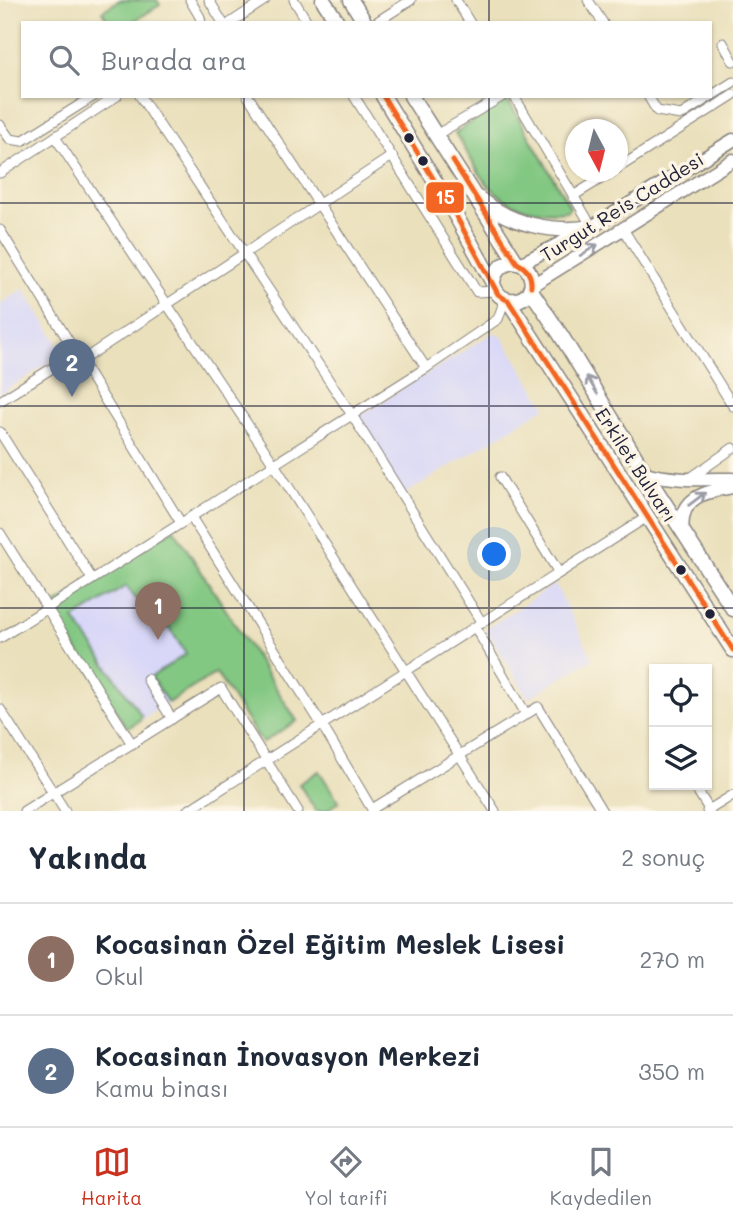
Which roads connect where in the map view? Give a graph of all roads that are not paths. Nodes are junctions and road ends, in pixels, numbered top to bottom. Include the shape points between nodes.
1 (190, 0) edge
2 (209, 0) edge
3 (265, 0) edge
4 (294, 0) edge
5 (323, 0) edge
6 (351, 0) edge
7 (411, 0) edge
8 (456, 0) edge
9 (592, 1) edge
10 (201, 21) edge
11 (222, 21) edge
12 (233, 21) edge
13 (307, 21) edge
14 (337, 21) edge
15 (364, 21) edge
16 (378, 21) edge
17 (468, 21) edge
18 (602, 21) edge
19 (723, 43) dead end
20 (733, 61) edge
21 (733, 82) edge
22 (712, 95) edge
23 (733, 95) edge
24 (91, 98) edge
25 (114, 98) edge
26 (141, 98) edge
27 (249, 98) edge
28 (355, 98) edge
29 (384, 98) edge
30 (412, 98) edge
31 (500, 98) edge
32 (515, 98) edge
33 (649, 98) edge
34 (708, 98) edge
35 (0, 125) edge
36 (436, 135) junction
37 (55, 137) junction
38 (733, 140) edge
39 (392, 156) junction
40 (733, 160) edge
41 (628, 162) edge
42 (0, 173) edge
43 (594, 182) edge
44 (472, 193) junction
45 (573, 195) junction
46 (319, 204) junction
47 (592, 227) junction
48 (624, 229) junction
49 (0, 230) edge
50 (244, 253) junction
51 (519, 264) junction
52 (531, 288) junction
53 (500, 293) junction
54 (167, 304) junction
55 (79, 357) junction
56 (426, 368) junction
57 (0, 401) edge
58 (732, 402) edge
59 (352, 415) junction
60 (0, 432) edge
61 (733, 448) edge
62 (274, 464) junction
63 (645, 473) junction
64 (500, 477) dead end
65 (733, 479) edge
66 (689, 480) junction
67 (733, 487) edge
68 (191, 517) junction
69 (647, 517) junction
70 (181, 523) junction
71 (683, 532) junction
72 (0, 533) edge
73 (559, 573) junction
74 (92, 579) junction
75 (47, 608) junction
76 (733, 609) edge
77 (479, 625) junction
78 (0, 638) edge
79 (733, 650) edge
80 (407, 671) junction
81 (147, 678) dead end
82 (0, 709) edge
83 (526, 714) junction
84 (172, 719) junction
85 (322, 725) junction
86 (132, 744) junction
87 (460, 755) junction
88 (267, 760) junction
89 (697, 790) edge
90 (53, 793) junction
91 (733, 795) edge
92 (373, 810) edge
93 (24, 811) edge
94 (65, 811) edge
95 (187, 811) edge
96 (298, 811) edge
97 (495, 811) edge
98 (603, 811) edge
99 (709, 811) edge

1 - 10 street
2 - 11 street
3 - 12 street
4 - 13 street
5 - 14 main road
6 - 15 main road
7 - 16 street
8 - 17 street
9 - 18 street
19 - 20 street
21 - 22 street
23 - 41 street
24 - 35 street via 22,141 10,139
25 - 37 street
26 - 50 street
27 - 46 street
28 - 39 street
29 - 53 main road, Erkilet Bulvarı
30 - 36 main road
31 - 36 street
32 - 45 street
33 - 34 street via 657,111 681,115
36 - 44 main road
37 - 42 street
37 - 54 street
38 - 47 street, Turgut Reis Caddesi
39 - 46 street
39 - 53 street via 477,292
40 - 48 street, Turgut Reis Caddesi
43 - 45 street
44 - 47 main road via 532,225
44 - 51 main road
45 - 47 street
46 - 50 street
46 - 56 street
47 - 51 street, Turgut Reis Caddesi
52 -> 48 street, Turgut Reis Caddesi
48 - 58 street
49 - 55 street
50 - 54 street
50 - 59 street
51 - 52 main road via 530,275
51 - 53 main road via 508,263 495,274
52 - 53 main road via 517,300
63 -> 52 main road, Erkilet Bulvarı
53 - 56 street via 498,319
53 - 69 main road, Erkilet Bulvarı
54 - 55 street
54 - 62 street
55 - 57 street
55 - 70 street
56 - 59 street
59 - 62 street
59 - 77 street
60 - 74 street
61 - 66 street
62 - 68 street
62 - 80 street
63 - 66 street
63 - 71 main road, Erkilet Bulvarı
64 - 73 street
65 - 66 street
71 -> 67 street via 682,519 694,499
68 - 70 street
68 - 85 street
69 - 73 street
69 - 79 main road, Erkilet Bulvarı
70 - 74 street
71 - 76 main road, Erkilet Bulvarı
72 - 75 street
73 - 77 street
74 - 75 street
75 - 78 street
75 - 86 street
77 - 80 street
77 - 83 street
80 - 85 street
80 - 87 street
81 - 84 street
82 - 90 street
83 - 87 street
83 - 98 street via 538,707
84 - 86 street
84 - 88 street via 221,688
85 - 88 street
85 - 92 street
86 - 90 street
87 - 92 street
87 - 97 street
88 - 95 street
88 - 96 street
89 - 99 street
90 - 93 street
90 - 94 street
91 - 99 street

